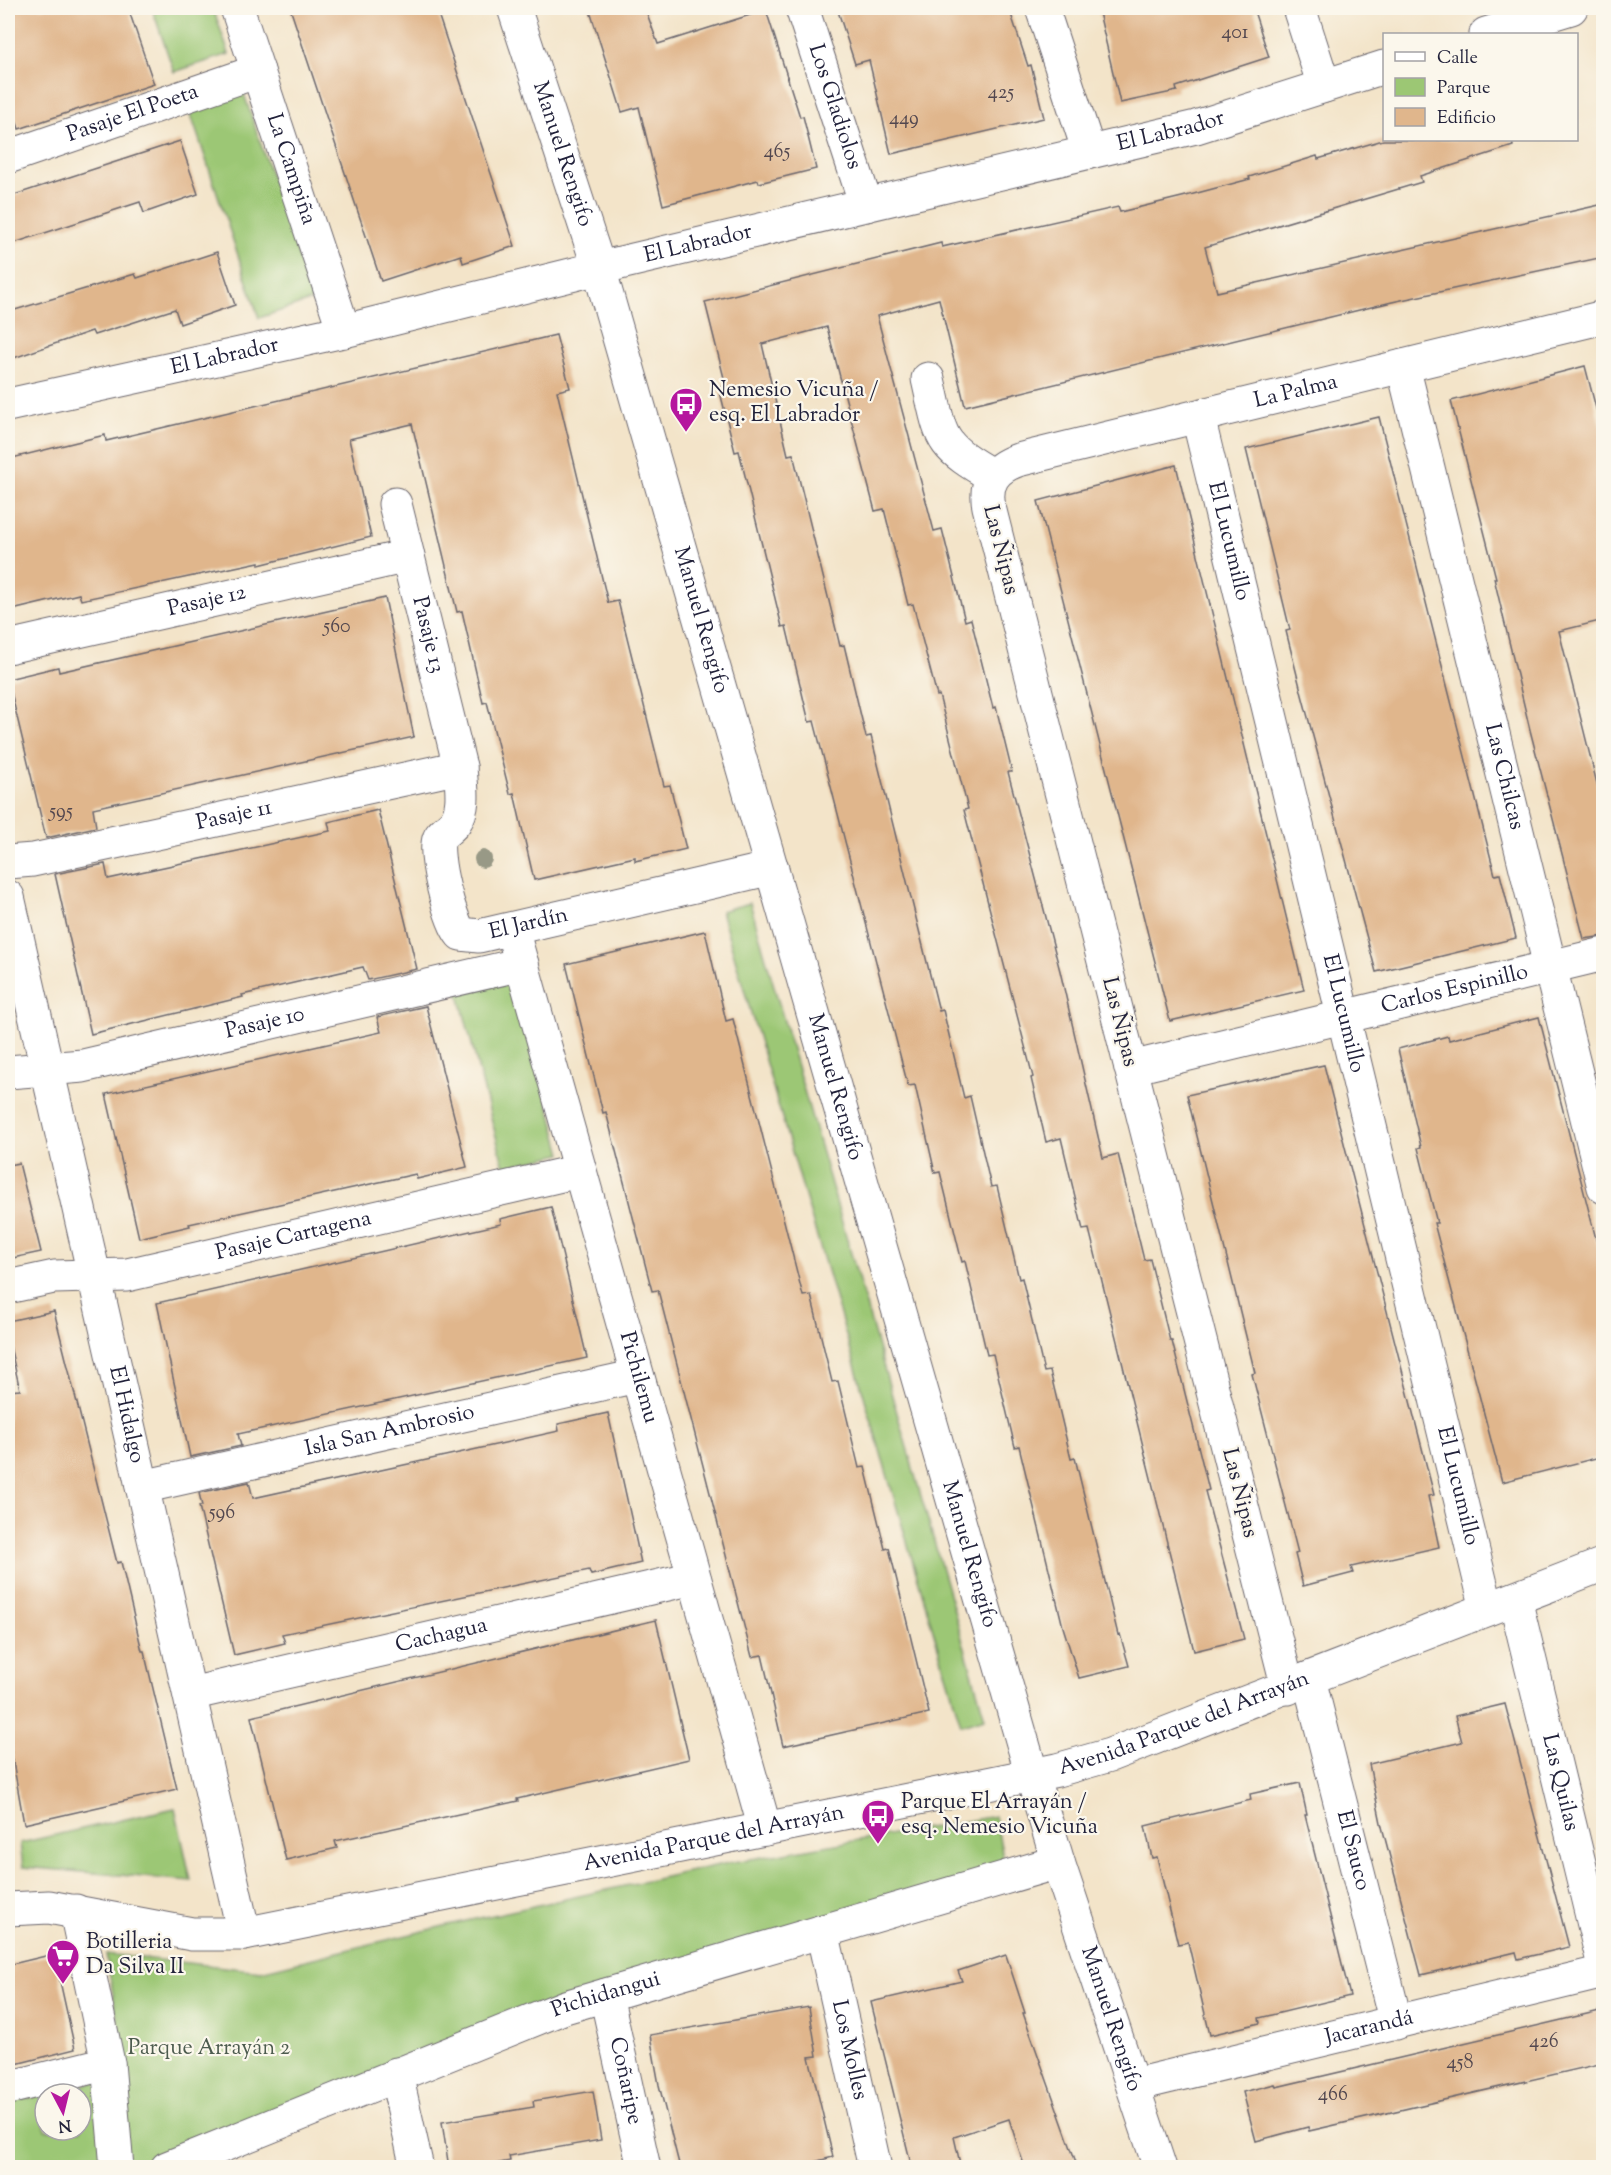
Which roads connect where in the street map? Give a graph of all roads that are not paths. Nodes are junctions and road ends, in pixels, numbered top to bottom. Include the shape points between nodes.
1 (237, 8) edge
2 (514, 8) edge
3 (802, 8) edge
4 (1042, 8) edge
5 (1299, 8) edge
6 (1571, 8) edge
7 (1489, 33) edge
8 (1383, 67) edge
9 (258, 71) junction
10 (1324, 86) junction
11 (1089, 152) junction
12 (8, 157) edge
13 (866, 205) junction
14 (599, 268) junction
15 (1604, 317) edge
16 (344, 331) junction
17 (1403, 366) junction
18 (928, 380) dead end
19 (8, 405) edge
20 (1198, 417) junction
21 (993, 476) junction
22 (395, 504) dead end
23 (408, 556) junction
24 (8, 647) edge
25 (460, 767) junction
26 (8, 862) edge
27 (772, 868) junction
28 (8, 897) edge
29 (512, 929) junction
30 (1604, 954) edge
31 (522, 964) junction
32 (1550, 967) junction
33 (1344, 1016) junction
34 (1131, 1068) junction
35 (46, 1069) junction
36 (8, 1072) edge
37 (579, 1171) junction
38 (1604, 1187) edge
39 (94, 1274) junction
40 (8, 1287) edge
41 (637, 1376) junction
42 (142, 1487) junction
43 (1604, 1564) edge
44 (694, 1578) junction
45 (1501, 1604) junction
46 (1298, 1683) junction
47 (190, 1694) junction
48 (1032, 1776) junction
49 (765, 1829) junction
50 (1058, 1862) junction
51 (8, 1905) edge
52 (76, 1911) junction
53 (822, 1931) junction
54 (244, 1934) junction
55 (1604, 1966) edge
56 (1604, 1972) edge
57 (606, 1995) junction
58 (1396, 2023) junction
59 (108, 2063) junction
60 (396, 2073) junction
61 (1134, 2085) junction
62 (8, 2088) edge
63 (183, 2164) edge
64 (117, 2168) edge
65 (417, 2168) edge
66 (644, 2168) edge
67 (875, 2168) edge
68 (1160, 2168) edge

1 - 9 street, La Campiña
2 - 14 street, Manuel Rengifo
3 - 13 street, Los Gladiolos
4 - 11 street
5 - 10 street
6 - 7 street
8 - 10 street, El Labrador
9 - 12 street, Pasaje El Poeta
9 - 16 street, La Campiña
10 - 11 street, El Labrador via 1196,127
11 - 13 street, El Labrador
13 - 14 street, El Labrador
14 - 16 street, El Labrador
14 - 27 street, Manuel Rengifo
15 - 17 street, La Palma
16 - 19 street, El Labrador
17 - 20 street, La Palma
17 - 32 street, Las Chilcas
18 - 21 street, Las Ñipas via 946,443 959,456
20 - 21 street, La Palma via 1018,460
20 - 33 street, El Lucumillo
21 - 34 street, Las Ñipas via 988,486 989,507
22 - 23 street, Pasaje 13
23 - 24 street, Pasaje 12
23 - 25 street, Pasaje 13
25 - 26 street, Pasaje 11 via 33,860
25 - 29 street, El Jardín via 462,805 457,819 439,837 438,849 452,918 461,934 470,937
27 - 29 street, El Jardín
27 - 48 street, Manuel Rengifo
28 - 35 street, El Hidalgo
29 - 31 street, Pichilemu
30 - 32 street, Carlos Espinillo
31 - 35 street, Pasaje 10 via 83,1066
31 - 37 street, Pichilemu
32 - 33 street, Carlos Espinillo
32 - 38 street, Las Chilcas
33 - 34 street, Carlos Espinillo
33 - 45 street, El Lucumillo
34 - 46 street, Las Ñipas
35 - 36 street, Pasaje 10
35 - 39 street, El Hidalgo
37 - 39 street, Pasaje Cartagena via 127,1275
37 - 41 street, Pichilemu
39 - 40 street, Pasaje Cartagena via 54,1276
39 - 42 street, El Hidalgo
41 - 42 street, Isla San Ambrosio
41 - 44 street, Pichilemu
42 - 47 street, El Hidalgo
43 - 45 street, Avenida Parque del Arrayán
44 - 47 street, Cachagua
44 - 49 street, Pichilemu
45 - 46 street, Avenida Parque del Arrayán
45 - 55 street, Las Quilas
46 - 48 street, Avenida Parque del Arrayán via 1091,1762
46 - 58 street, El Sauco
47 - 54 street, El Hidalgo
48 - 49 street, Avenida Parque del Arrayán
48 - 50 street, Manuel Rengifo
49 - 54 street, Avenida Parque del Arrayán
50 - 53 street, Pichidangui
50 - 61 street, Manuel Rengifo
51 - 52 street, Avenida Parque del Arrayán
52 - 54 street, Avenida Parque del Arrayán via 192,1934
52 - 59 street
53 - 57 street, Pichidangui
53 - 67 street, Los Molles
56 - 58 street, Jacarandá
57 - 60 street, Pichidangui via 565,2007
57 - 66 street, Coñaripe
58 - 61 street, Jacarandá
59 - 62 street
59 - 64 street
60 - 63 street, Pichidangui
60 - 65 street
61 - 68 street, Manuel Rengifo

